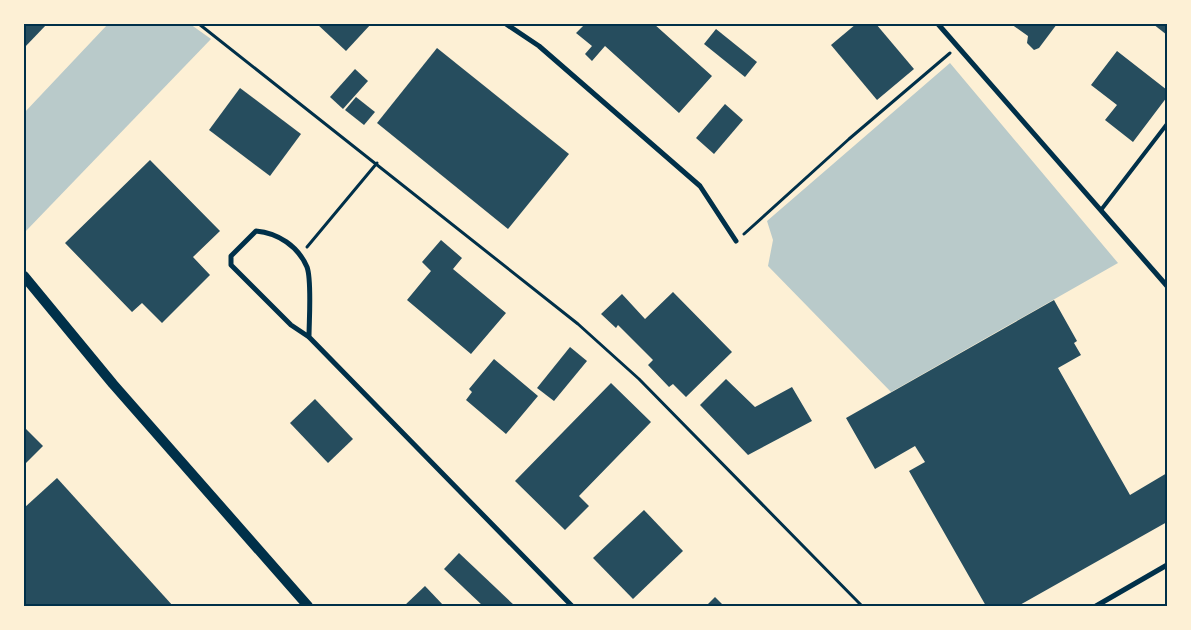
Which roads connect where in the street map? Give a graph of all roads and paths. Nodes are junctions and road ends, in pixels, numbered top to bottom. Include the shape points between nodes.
1 (199, 24) edge
2 (506, 24) edge
3 (938, 24) edge
4 (959, 46) junction
5 (1167, 124) edge
6 (377, 163) junction
7 (1101, 210) junction
8 (736, 242) joint
9 (300, 256) junction
10 (24, 276) edge
11 (1167, 286) edge
12 (309, 337) junction
13 (1167, 565) edge
14 (308, 606) edge
15 (572, 606) edge
16 (862, 606) edge
17 (1096, 606) edge

1 - 6 path
2 - 8 street via 540,46 700,186
3 - 4 street
4 - 7 street
4 - 8 path via 849,139
5 - 7 lane
6 - 9 path
6 - 16 path via 578,324 632,373
7 - 11 street
9 - 12 street via 308,269
9 - 12 street via 271,232 256,231 231,256 231,265 291,324
10 - 14 main road via 113,384
12 - 15 street
13 - 17 street

